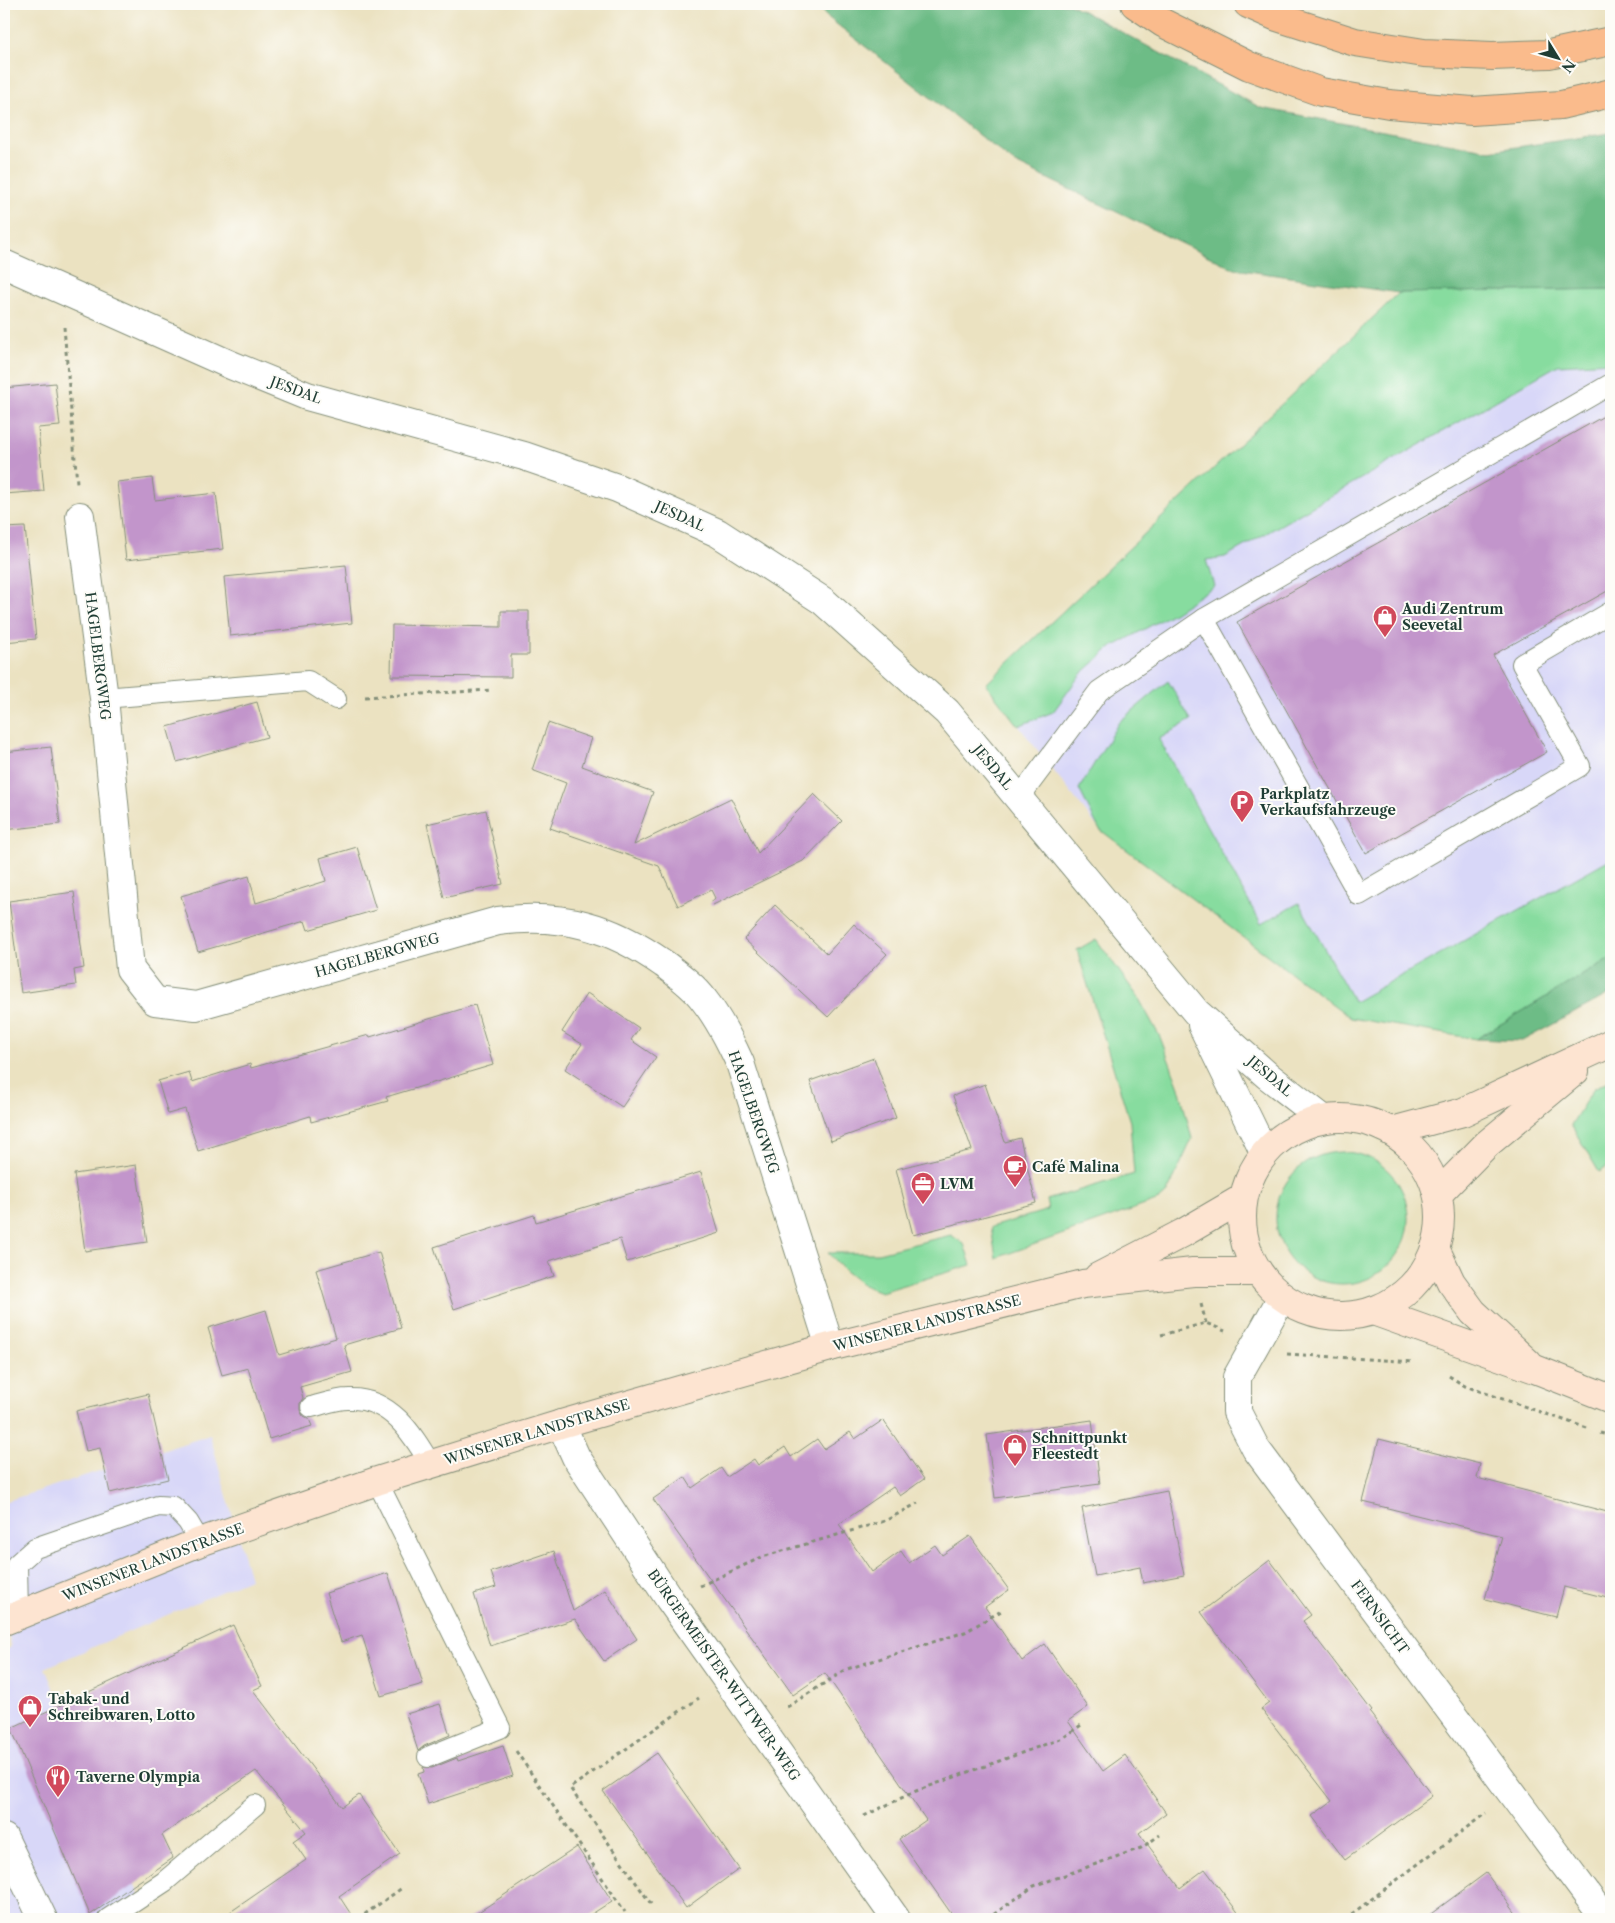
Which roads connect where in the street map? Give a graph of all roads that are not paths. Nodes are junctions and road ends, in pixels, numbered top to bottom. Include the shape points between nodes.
1 (1136, 4) edge
2 (1248, 4) edge
3 (1611, 41) edge
4 (1611, 93) edge
5 (4, 264) edge
6 (1611, 384) edge
7 (80, 516) road end
8 (1611, 612) edge
9 (1204, 619) junction
10 (104, 698) junction
11 (336, 699) road end
12 (1019, 798) junction
13 (1196, 1012) junction
14 (1608, 1044) edge
15 (1322, 1118) junction
16 (1392, 1131) junction
17 (1264, 1152) junction
18 (1438, 1194) junction
19 (1243, 1198) junction
20 (1435, 1248) junction
21 (1257, 1272) junction
22 (1083, 1284) junction
23 (1282, 1298) junction
24 (1373, 1312) junction
25 (830, 1347) junction
26 (1535, 1369) junction
27 (1611, 1399) edge
28 (311, 1407) dead end
29 (561, 1424) junction
30 (431, 1464) junction
31 (377, 1481) junction
32 (200, 1542) junction
33 (11, 1618) edge
34 (428, 1757) dead end
35 (255, 1805) dead end
36 (4, 1838) edge
37 (43, 1919) edge
38 (108, 1919) edge
39 (896, 1919) edge
40 (1605, 1919) edge

1 - 4 highway via 1163,23 1249,66 1321,92 1389,104 1472,111 1560,105
2 - 3 highway via 1277,17 1355,42 1424,53 1549,54
5 - 12 street, JESDAL via 307,396 524,456 617,488 718,533 823,601 947,712
6 - 9 lane
7 - 10 street, HAGELBERGWEG
8 - 9 lane via 1522,664 1580,766 1359,895
9 - 12 lane via 1099,691
10 - 11 lane via 308,681
10 - 25 street, HAGELBERGWEG via 130,968 155,1001 196,1006 514,919 573,921 630,943 676,972 703,998 740,1062
12 - 13 street, JESDAL
13 - 15 street, JESDAL via 1268,1076
13 - 17 street, JESDAL
14 - 16 street via 1463,1112
14 - 18 street via 1487,1144
15 - 16 street via 1370,1121
15 - 17 street via 1290,1131
16 - 18 street via 1413,1148 1429,1169
17 - 19 street via 1251,1174
18 - 20 street via 1440,1230
19 - 21 street via 1241,1224 1246,1249
19 - 22 street, WINSENER LANDSTRASSE
20 - 24 street via 1421,1275 1405,1292
20 - 26 street via 1451,1282 1473,1312
21 - 22 street, WINSENER LANDSTRASSE via 1193,1272
21 - 23 street
22 - 25 street, WINSENER LANDSTRASSE
23 - 24 street via 1310,1312 1341,1317
23 - 40 street, FERNSICHT via 1237,1377 1237,1412 1256,1448
24 - 26 street
25 - 29 street, WINSENER LANDSTRASSE
26 - 27 street
28 - 30 lane via 348,1399 374,1402 396,1416 408,1429
29 - 30 street, WINSENER LANDSTRASSE
29 - 39 street, BÜRGERMEISTER-WITTWER-WEG via 576,1457 670,1600
30 - 31 street, WINSENER LANDSTRASSE
31 - 32 street, WINSENER LANDSTRASSE
31 - 34 lane via 500,1728
32 - 33 street, WINSENER LANDSTRASSE
32 - 33 lane via 174,1507 158,1506 35,1548 17,1564
35 - 38 lane via 164,1882
36 - 37 street

